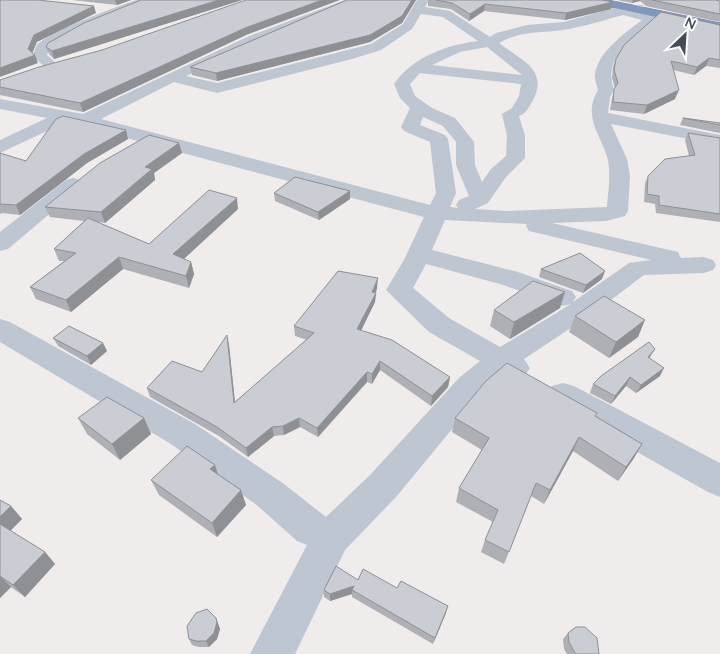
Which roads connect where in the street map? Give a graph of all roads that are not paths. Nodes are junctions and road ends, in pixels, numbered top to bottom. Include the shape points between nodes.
1 (148, 0) edge
2 (356, 0) edge
3 (592, 0) edge
4 (650, 0) edge
5 (419, 3) edge
6 (90, 8) edge
7 (628, 9) junction
8 (117, 11) junction
9 (258, 24) edge
10 (720, 27) edge
11 (282, 28) junction
12 (490, 43) junction
13 (416, 68) junction
14 (36, 70) edge
15 (172, 77) junction
16 (531, 81) junction
17 (0, 104) edge
18 (418, 106) junction
19 (599, 116) junction
20 (62, 117) junction
21 (85, 120) junction
22 (146, 138) junction
23 (720, 140) edge
24 (0, 147) edge
25 (120, 153) edge
26 (87, 173) edge
27 (481, 199) junction
28 (436, 212) junction
29 (507, 218) junction
30 (0, 244) edge
31 (418, 254) junction
32 (712, 268) edge
33 (586, 306) junction
34 (0, 329) edge
35 (501, 360) junction
36 (720, 481) edge
37 (332, 537) junction
38 (272, 654) edge

1 - 8 street
2 - 11 street
3 - 7 highway
4 - 7 street
5 - 12 street via 446,14
5 - 15 street via 408,26 393,38 376,47 320,64 217,88
6 - 8 street
7 - 10 highway
7 - 12 street via 564,26 527,29 501,36
7 - 19 street via 651,19 634,32 606,64 602,77 606,90
8 - 14 street via 43,47 40,56 56,64
9 - 11 street
11 - 15 street
12 - 13 street via 456,48
12 - 16 street via 530,74
13 - 16 street
13 - 18 street via 402,84 408,98
15 - 21 street
16 - 27 street via 518,111 510,114 516,136 515,158 498,173
17 - 20 street
18 - 27 street via 449,122 465,142 466,173
18 - 28 street via 410,127 438,139 444,165 446,193
19 - 23 street
19 - 29 street via 617,159 620,176 617,211
20 - 21 street
20 - 24 street
21 - 22 street
22 - 25 street
22 - 28 street
26 - 30 street
27 - 28 street via 466,206
28 - 29 street
28 - 31 street
29 - 32 street
31 - 33 street via 509,278
31 - 35 street via 399,290 439,325
32 - 33 street via 638,268
33 - 35 street
34 - 37 street via 183,434 271,495 310,528
35 - 36 street
35 - 37 street via 470,386 383,486
37 - 38 street

